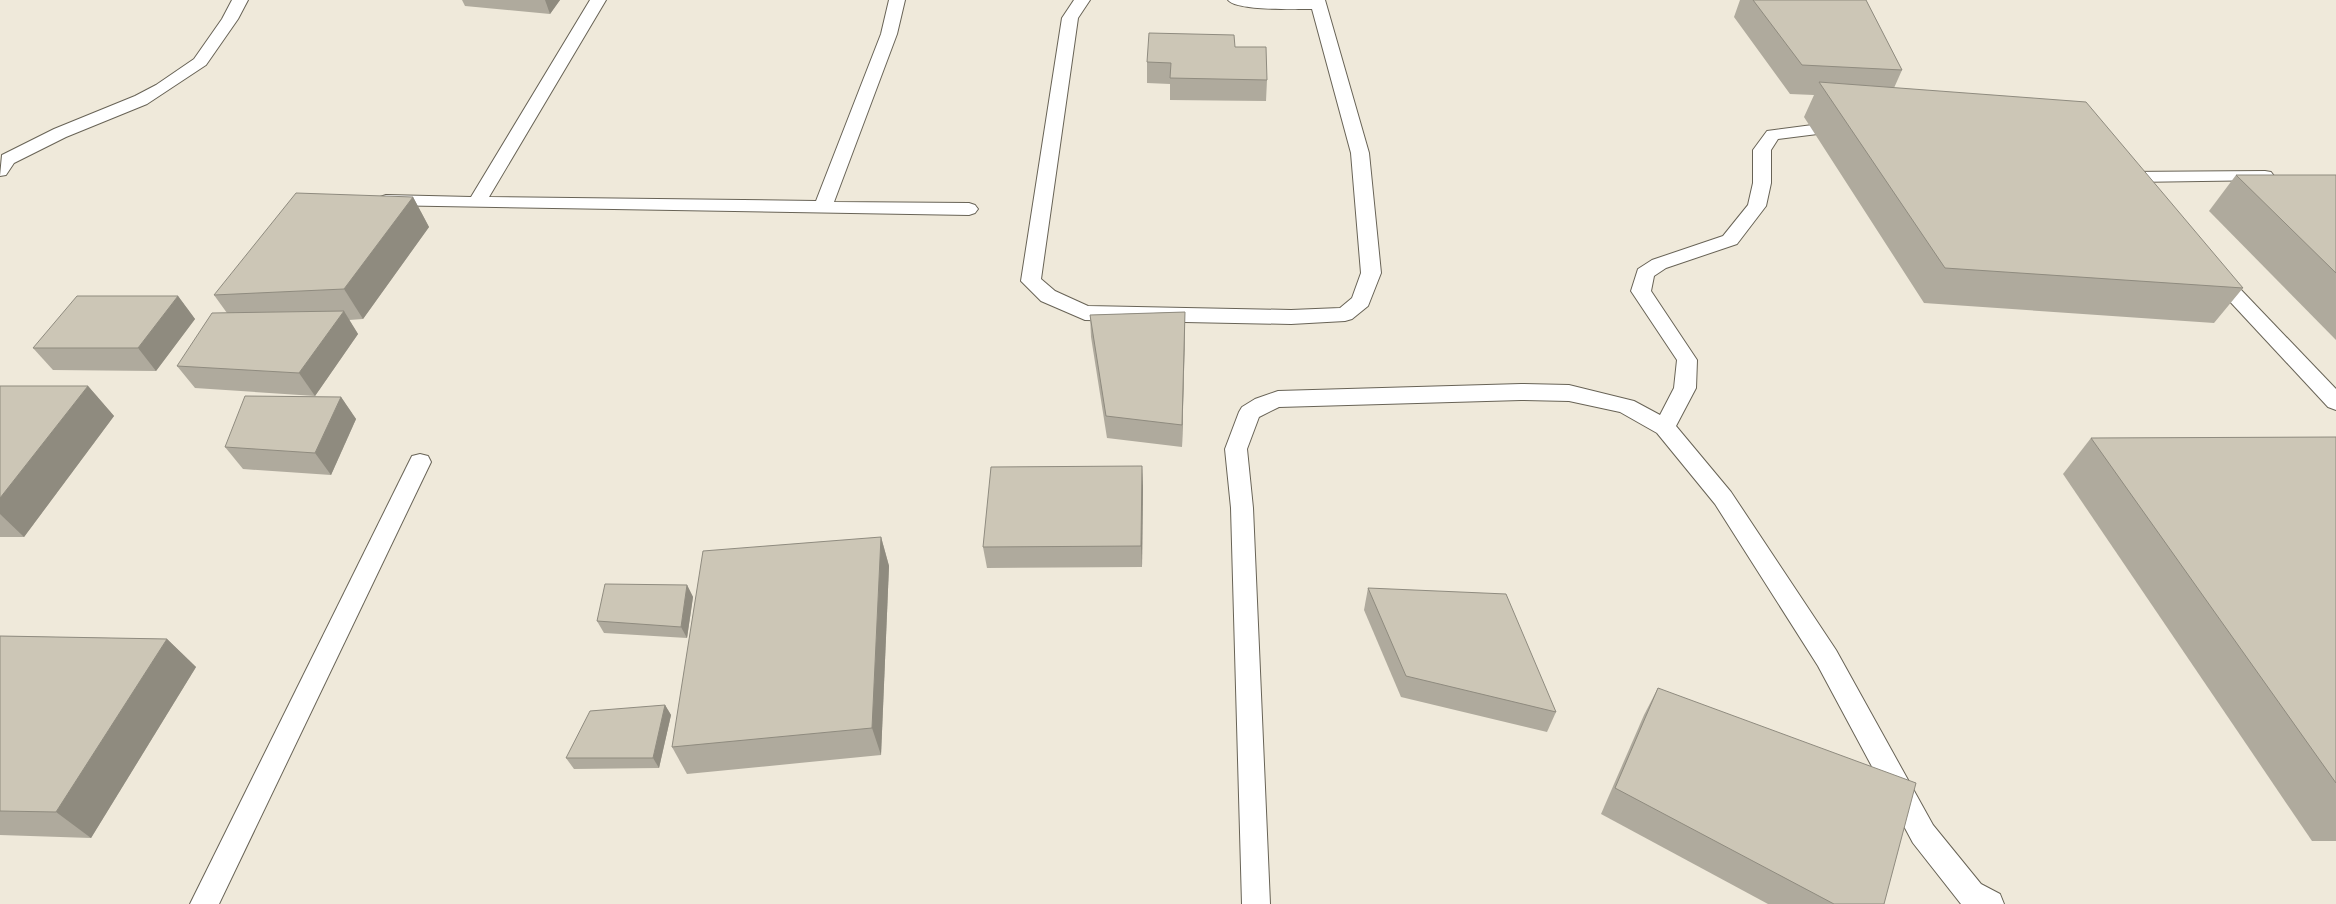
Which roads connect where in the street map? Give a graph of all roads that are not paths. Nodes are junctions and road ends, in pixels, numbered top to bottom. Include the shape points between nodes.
1 (240, 0) edge
2 (598, 0) edge
3 (897, 0) edge
4 (1082, 0) edge
5 (1236, 0) edge
6 (1317, 2) edge
7 (1858, 126) edge
8 (0, 171) edge
9 (2281, 176) edge
10 (2140, 194) edge
11 (368, 201) edge
12 (477, 202) junction
13 (823, 207) junction
14 (969, 209) dead end
15 (2205, 264) edge
16 (2336, 402) edge
17 (1665, 427) junction
18 (420, 462) dead end
19 (204, 904) edge
20 (1256, 904) edge
21 (1990, 904) edge

1 - 8 street via 200,62 141,100 60,133 8,159
2 - 12 street
3 - 13 street via 889,34
4 - 6 street via 1070,18 1031,281 1048,296 1086,313 1283,317 1345,314 1361,301 1371,273 1360,153
5 - 6 street via 1279,5
7 - 17 street via 1834,126 1773,135 1762,150 1762,183 1757,206 1730,240 1658,264 1645,272 1641,291 1687,360 1685,388
9 - 10 street via 2119,172
11 - 12 street
12 - 13 street
13 - 14 street
15 - 16 street
17 - 20 street via 1626,406 1569,393 1278,399 1250,412 1236,449 1242,508
17 - 21 street via 1723,498 1827,658 1923,834 1971,894
18 - 19 street

